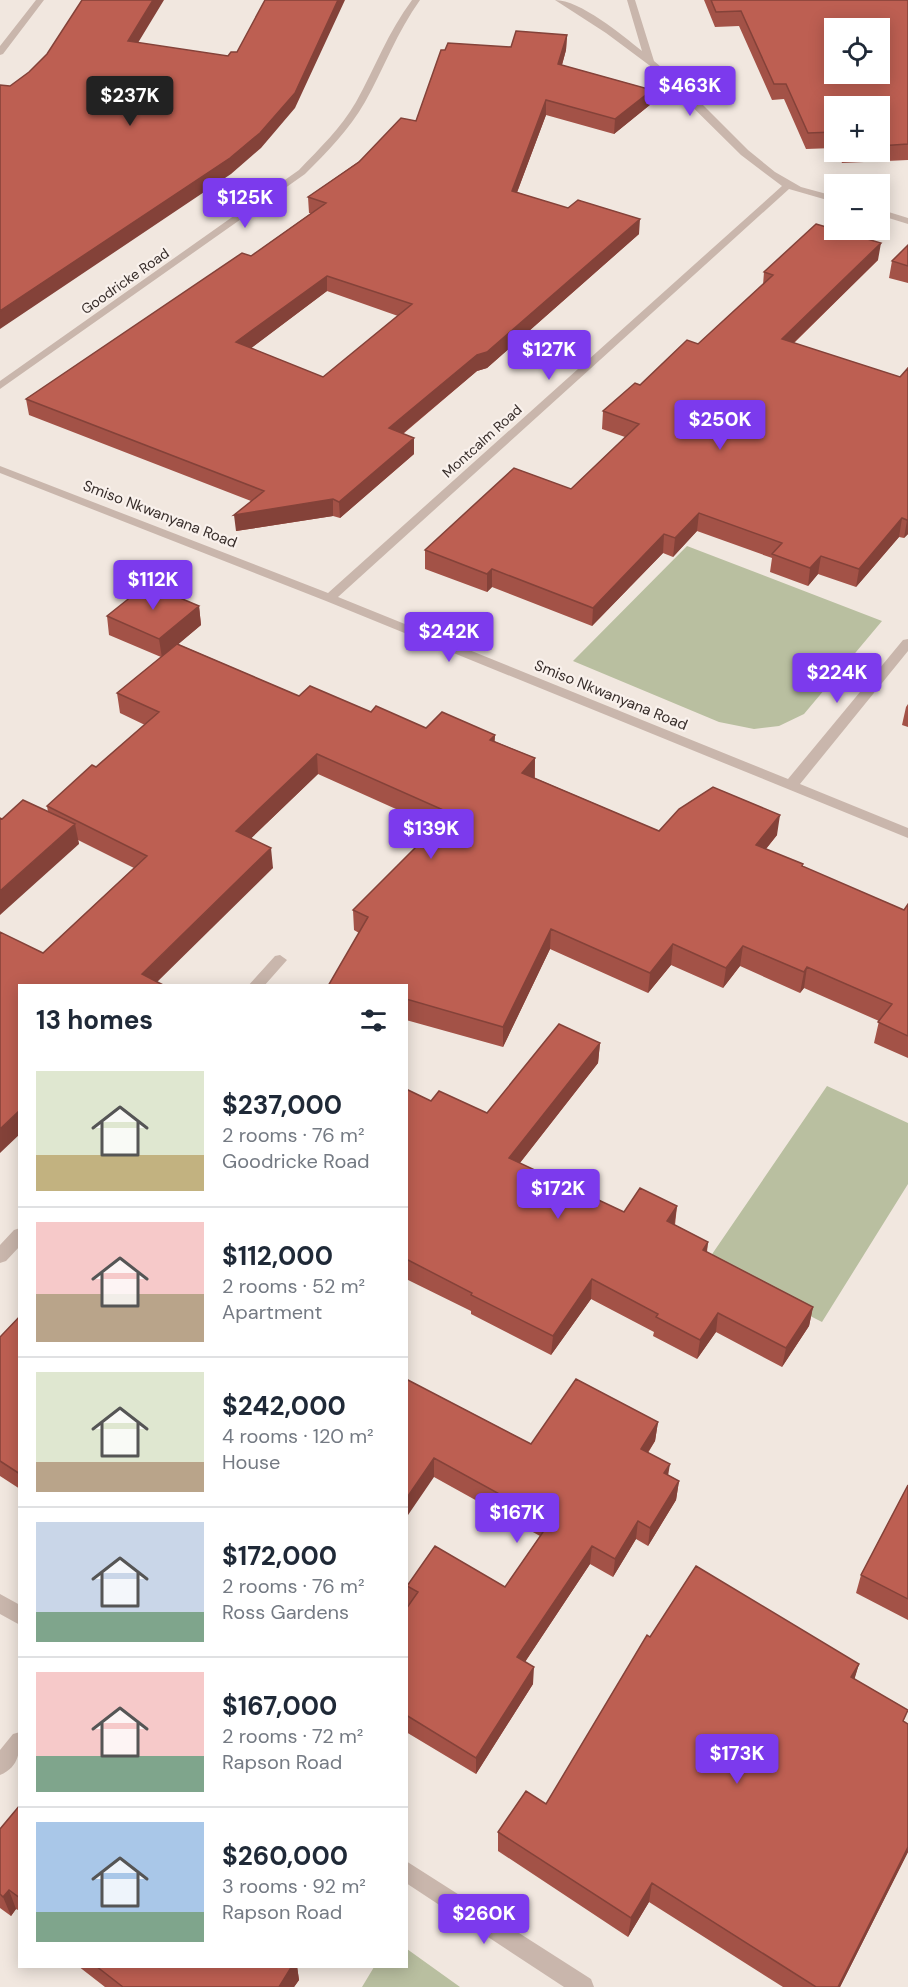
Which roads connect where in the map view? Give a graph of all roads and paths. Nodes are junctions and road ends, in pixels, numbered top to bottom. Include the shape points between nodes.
1 (40, 0) edge
2 (416, 0) edge
3 (559, 0) edge
4 (631, 0) edge
5 (5, 41) edge
6 (0, 52) edge
7 (650, 61) junction
8 (788, 185) junction
9 (824, 196) edge
10 (890, 215) edge
11 (908, 221) edge
12 (0, 386) edge
13 (0, 469) edge
14 (330, 598) junction
15 (908, 643) edge
16 (791, 786) junction
17 (908, 833) edge
18 (280, 960) dead end
19 (257, 984) edge
20 (18, 1237) edge
21 (0, 1256) edge
22 (0, 1603) edge
23 (18, 1615) edge
24 (18, 1743) edge
25 (0, 1765) edge
26 (408, 1872) edge
27 (583, 1987) edge

1 - 5 street
2 - 12 street, Goodricke Road via 401,20 360,102 339,133 302,172
3 - 7 street
4 - 7 street
5 - 6 street
7 - 8 street via 748,158
8 - 9 street
8 - 14 street, Montcalm Road
10 - 11 street
13 - 14 street, Smiso Nkwanyana Road
14 - 16 street, Smiso Nkwanyana Road
15 - 16 street
16 - 17 street, Smiso Nkwanyana Road
18 - 19 street
20 - 21 street
22 - 23 street
24 - 25 street
26 - 27 street

